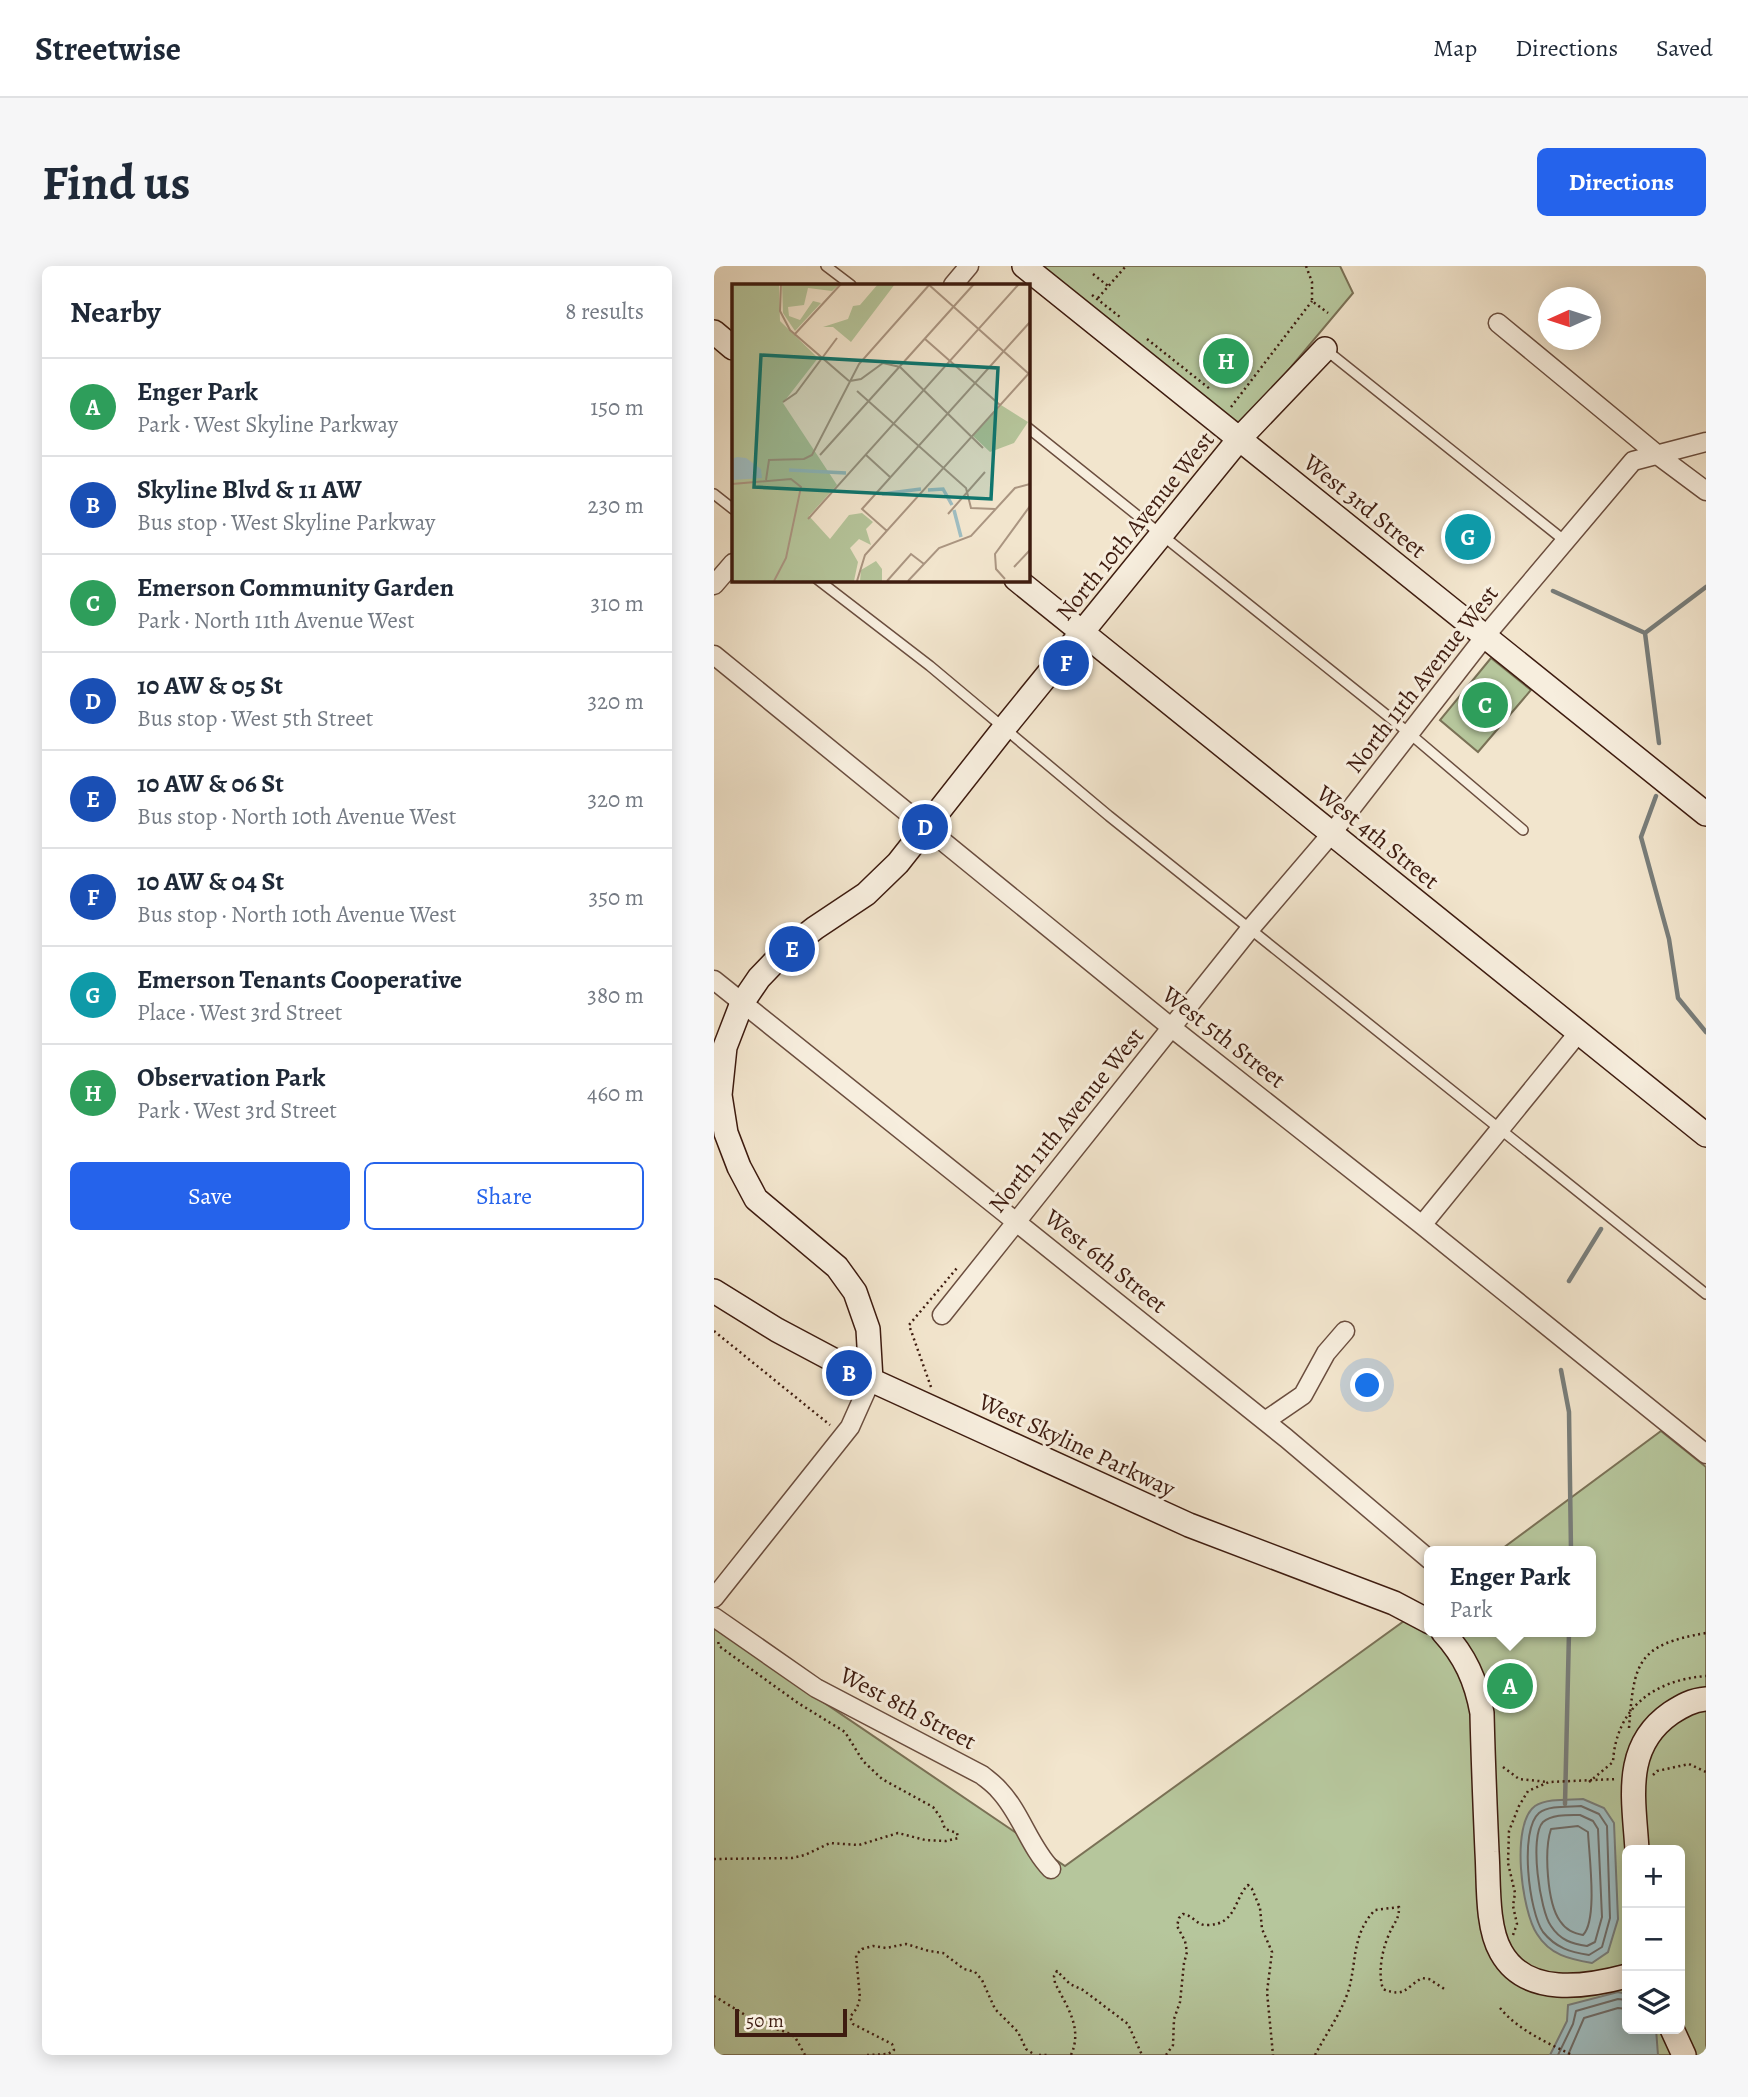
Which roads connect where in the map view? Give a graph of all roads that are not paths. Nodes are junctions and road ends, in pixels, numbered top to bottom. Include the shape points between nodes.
1 (826, 266) edge
2 (969, 266) edge
3 (1024, 266) edge
4 (851, 284) edge
5 (955, 284) edge
6 (1499, 323) dead end
7 (714, 332) edge
8 (732, 347) edge
9 (1325, 349) joint
10 (1029, 430) edge
11 (1240, 439) junction
12 (1706, 442) edge
13 (1659, 456) junction
14 (1706, 491) edge
15 (714, 494) edge
16 (732, 508) edge
17 (1162, 536) junction
18 (1565, 541) junction
19 (732, 564) edge
20 (820, 581) edge
21 (1018, 581) edge
22 (714, 585) edge
23 (1082, 633) junction
24 (1486, 635) junction
25 (714, 655) edge
26 (1005, 727) junction
27 (1409, 733) junction
28 (1706, 814) edge
29 (926, 828) junction
30 (1523, 830) dead end
31 (1332, 833) junction
32 (1250, 929) junction
33 (714, 980) edge
34 (742, 1003) junction
35 (1172, 1028) junction
36 (1578, 1032) junction
37 (1501, 1129) junction
38 (1706, 1135) edge
39 (1016, 1221) junction
40 (1422, 1225) junction
41 (714, 1291) edge
42 (1706, 1294) edge
43 (942, 1315) dead end
44 (1345, 1331) dead end
45 (871, 1380) junction
46 (1265, 1421) junction
47 (1706, 1454) edge
48 (1424, 1555) edge
49 (714, 1598) edge
50 (715, 1617) edge
51 (1424, 1619) edge
52 (1448, 1637) edge
53 (1706, 1699) edge
54 (1636, 1845) edge
55 (1051, 1869) dead end
56 (1621, 1978) edge
57 (1674, 2034) edge
58 (1684, 2055) edge

1 - 4 lane
2 - 5 street
3 - 11 street, West 3rd Street
6 - 13 street
7 - 8 street
9 - 11 street, North 10th Avenue West
9 - 18 lane
10 - 17 lane
11 - 17 street, North 10th Avenue West
11 - 24 street, West 3rd Street
12 - 13 street, North 11th Avenue West
13 - 14 street
13 - 18 street, North 11th Avenue West via 1633,461
15 - 16 lane
17 - 23 street, North 10th Avenue West
17 - 27 lane
18 - 24 street, North 11th Avenue West
19 - 22 street
20 - 26 lane
21 - 23 street, West 4th Street
23 - 26 street, North 10th Avenue West
23 - 31 street, West 4th Street
24 - 27 street, North 11th Avenue West
24 - 28 street, West 3rd Street
25 - 29 street, West 5th Street
26 - 29 street, North 10th Avenue West
26 - 32 lane
27 - 30 lane
27 - 31 street, North 11th Avenue West
29 - 34 street, North 10th Avenue West via 866,894 783,953
29 - 35 street, West 5th Street
31 - 32 street, North 11th Avenue West
31 - 36 street, West 4th Street
32 - 35 street, North 11th Avenue West
32 - 37 lane
33 - 34 street, West 6th Street
34 - 39 street, West 6th Street
34 - 45 street, North 10th Avenue West via 725,1047 720,1095 726,1133 756,1199 836,1267 855,1292 868,1329
35 - 39 street, North 11th Avenue West
35 - 40 street, West 5th Street
36 - 37 street
36 - 38 street, West 4th Street
37 - 40 street
37 - 42 lane
39 - 43 street, North 11th Avenue West
39 - 46 street, West 6th Street
40 - 47 street, West 5th Street
41 - 45 street, West Skyline Parkway
44 - 46 street via 1326,1353 1303,1395
45 - 49 street via 850,1427
45 - 51 street, West Skyline Parkway via 1189,1525 1395,1603
46 - 48 street, West 6th Street
50 - 55 street, West 8th Street via 816,1688 982,1775 1000,1790
52 - 56 street via 1478,1687 1491,1919 1500,1952 1530,1979 1579,1986
53 - 54 street via 1684,1704 1662,1720 1623,1780
57 - 58 street

